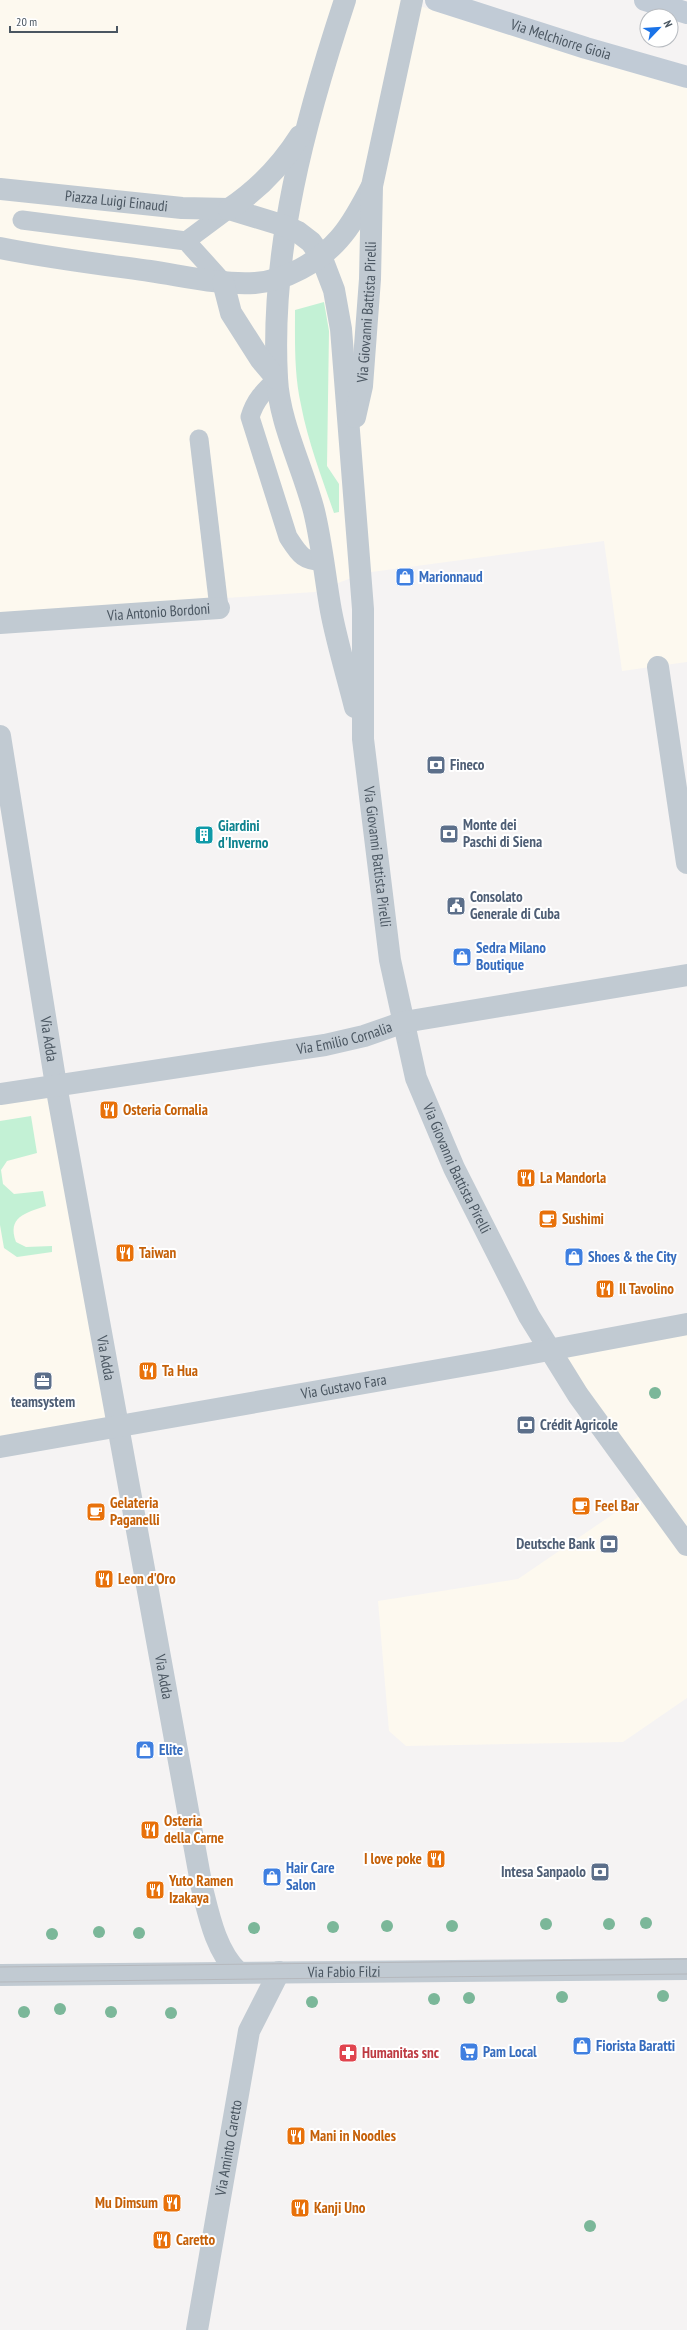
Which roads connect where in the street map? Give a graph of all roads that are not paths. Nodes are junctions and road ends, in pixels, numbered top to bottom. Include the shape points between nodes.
1 (345, 0) edge
2 (412, 0) edge
3 (436, 0) edge
4 (645, 0) edge
5 (687, 13) edge
6 (687, 77) edge
7 (307, 126) junction
8 (372, 186) junction
9 (2, 190) edge
10 (229, 209) junction
11 (22, 220) dead end
12 (285, 226) junction
13 (186, 242) junction
14 (0, 248) edge
15 (321, 256) junction
16 (280, 278) junction
17 (222, 282) junction
18 (277, 379) junction
19 (199, 438) dead end
20 (351, 438) junction
21 (358, 554) junction
22 (324, 561) junction
23 (218, 608) joint
24 (0, 623) edge
25 (658, 667) dead end
26 (0, 736) edge
27 (363, 739) junction
28 (687, 863) edge
29 (687, 975) edge
30 (404, 1022) junction
31 (56, 1085) junction
32 (0, 1094) edge
33 (687, 1324) edge
34 (550, 1349) junction
35 (118, 1427) junction
36 (0, 1448) edge
37 (687, 1544) edge
38 (687, 1969) edge
39 (238, 1972) junction
40 (279, 1972) junction
41 (0, 1975) edge
42 (196, 2330) edge

1 - 7 street, Via Giovanni Battista Pirelli
2 - 8 street, Via Giovanni Battista Pirelli
3 - 6 main road, Via Melchiorre Gioia
4 - 5 main road
7 - 10 street via 268,179
7 - 12 street, Via Giovanni Battista Pirelli
8 - 15 street, Via Giovanni Battista Pirelli via 358,213 339,239
8 - 20 street, Via Giovanni Battista Pirelli via 370,279 362,386
9 - 10 street, Piazza Luigi Einaudi via 182,208
10 - 12 street, Piazza Luigi Einaudi
10 - 13 lane
11 - 13 lane, Piazza Luigi Einaudi
12 - 15 street, Via Giovanni Battista Pirelli via 312,242
12 - 16 street, Via Giovanni Battista Pirelli
13 - 17 lane
14 - 17 street via 42,257
15 - 16 street, Via Giovanni Battista Pirelli
15 - 20 street, Via Giovanni Battista Pirelli via 334,290 341,329
16 - 17 street via 256,283
16 - 18 street, Via Giovanni Battista Pirelli
17 - 18 street via 231,313 261,360
18 - 22 street, Via Giovanni Battista Pirelli via 282,407 313,509
18 - 22 lane via 260,394 253,405 250,417 288,537 298,553 312,562
19 - 23 lane, Via Antonio Bordoni
20 - 21 street, Via Giovanni Battista Pirelli
21 - 22 street
21 - 27 street, Via Giovanni Battista Pirelli via 363,609
22 - 27 street, Via Giovanni Battista Pirelli via 331,613
23 - 24 street, Via Antonio Bordoni
25 - 28 street
26 - 31 street, Via Adda
27 - 30 street, Via Giovanni Battista Pirelli via 390,960
29 - 30 street, Via Emilio Cornalia
30 - 31 street, Via Emilio Cornalia via 364,1036 325,1045
30 - 34 street, Via Giovanni Battista Pirelli via 416,1078 454,1168 529,1316
31 - 32 street, Via Emilio Cornalia
31 - 35 street, Via Adda
33 - 34 street, Via Gustavo Fara
34 - 35 street, Via Gustavo Fara
34 - 37 street, Via Giovanni Battista Pirelli via 578,1395
35 - 36 street, Via Gustavo Fara
35 - 39 street, Via Adda via 202,1888 218,1939 230,1964
38 - 40 street, Via Fabio Filzi
39 - 40 street, Via Fabio Filzi
39 - 41 street, Via Fabio Filzi
40 - 42 street, Via Aminto Caretto via 249,2031

